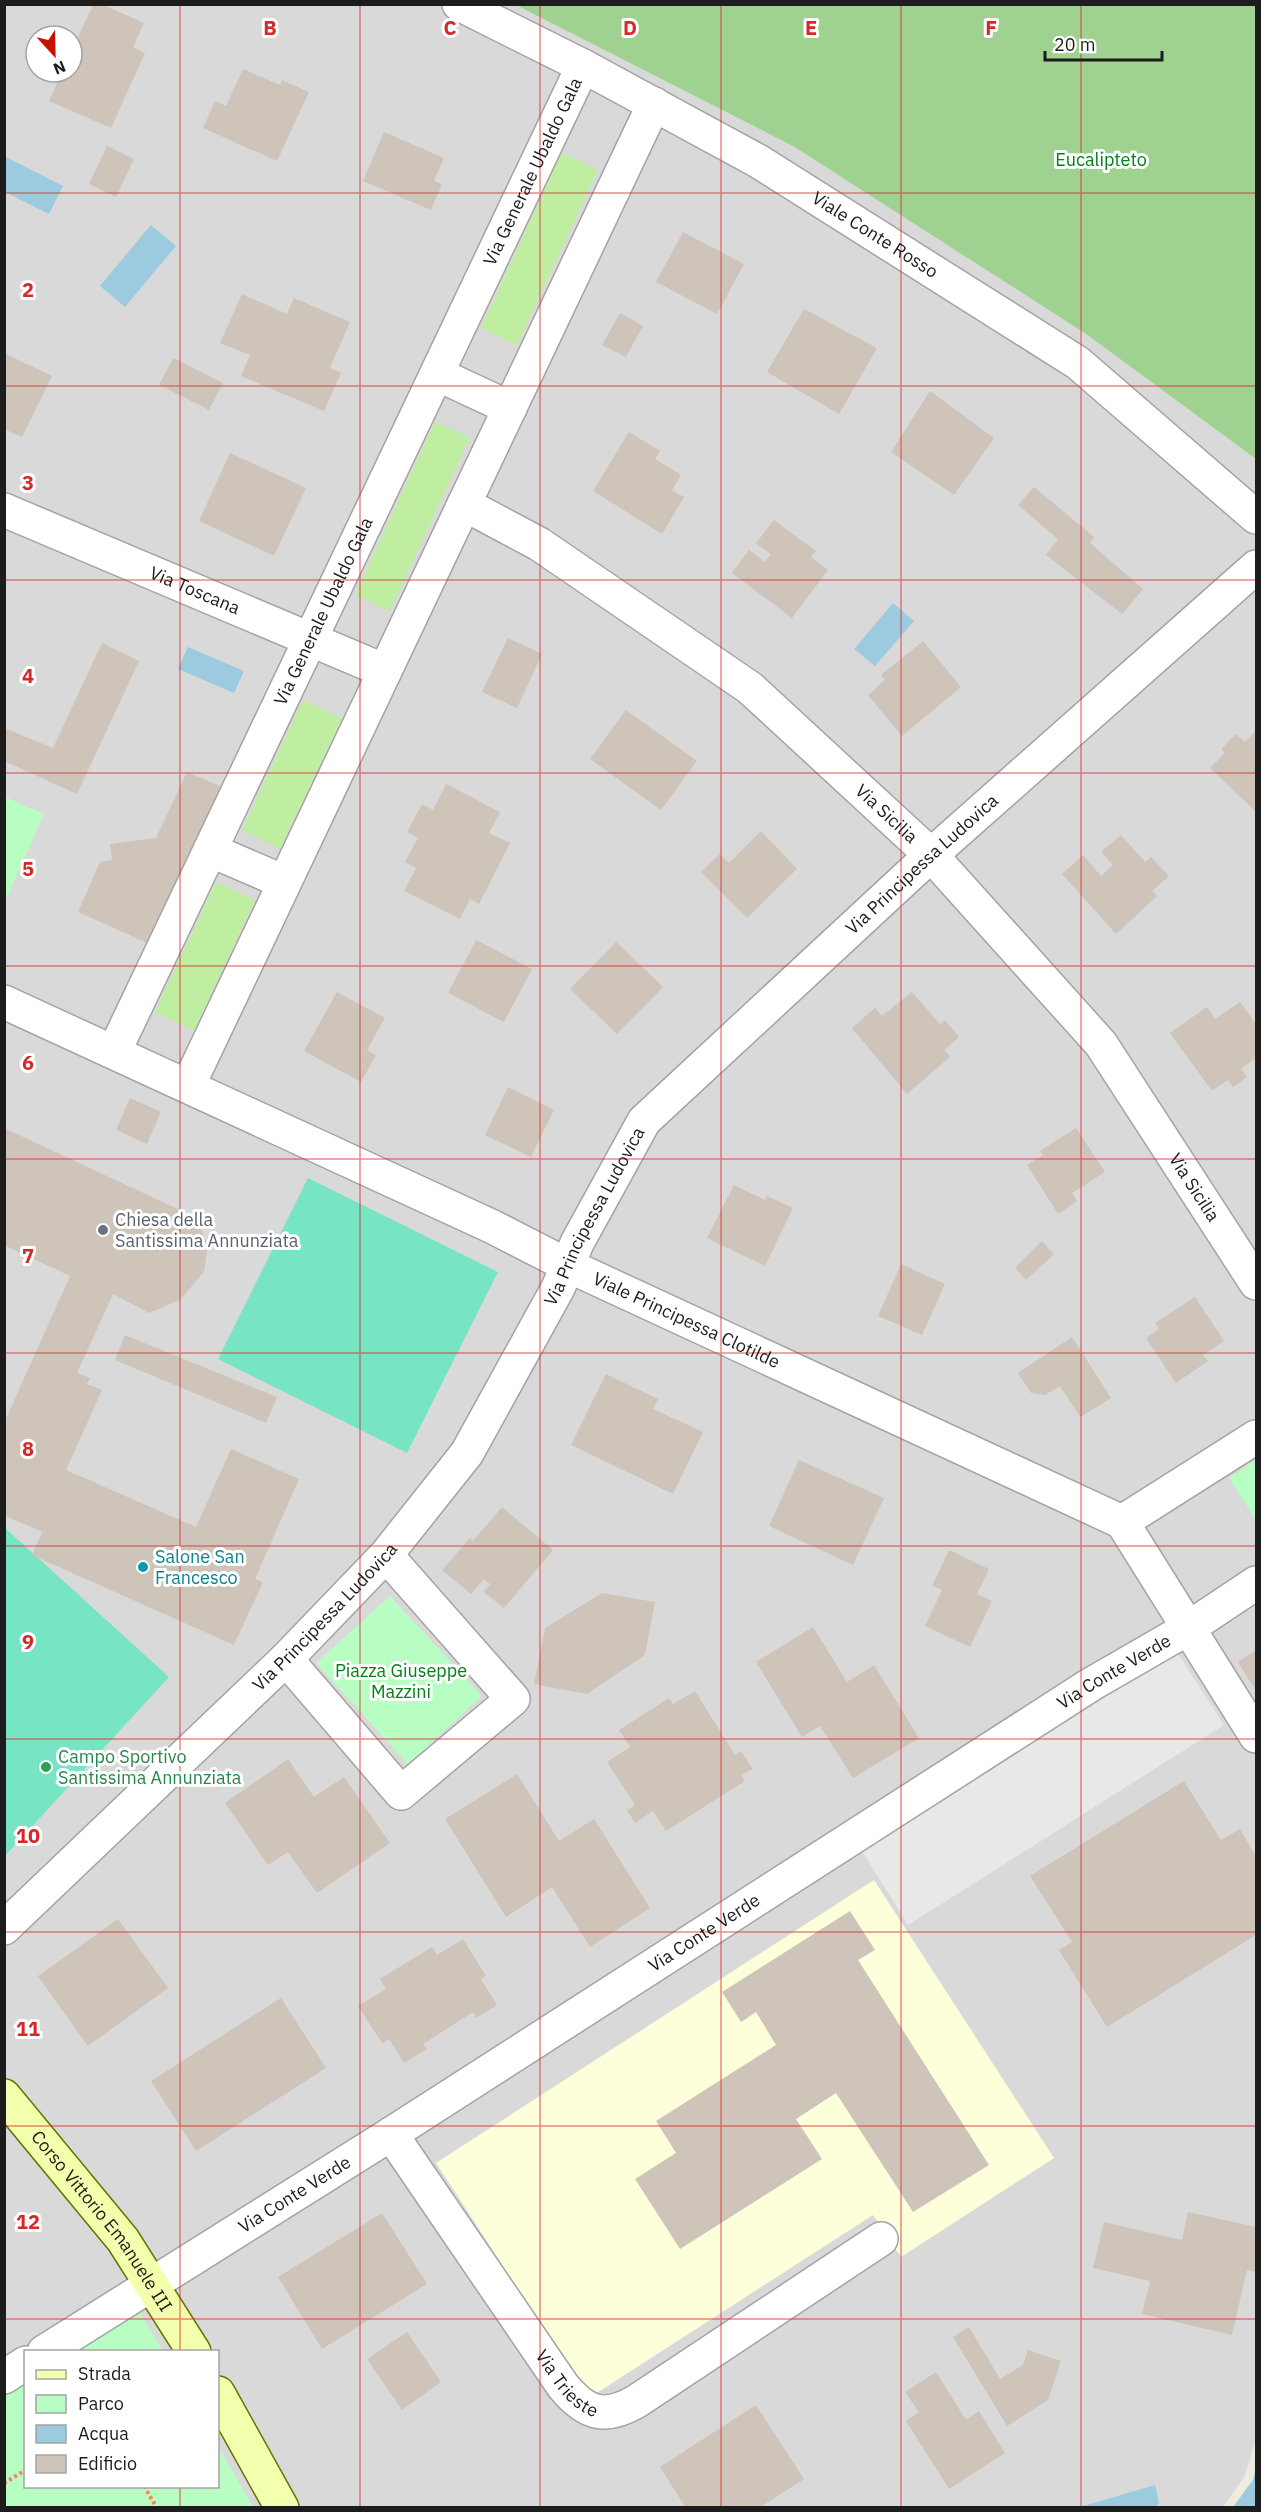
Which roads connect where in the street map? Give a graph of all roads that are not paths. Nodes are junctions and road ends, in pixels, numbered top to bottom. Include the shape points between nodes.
1 (459, 4) edge
2 (583, 66) junction
3 (654, 104) junction
4 (437, 374) junction
5 (510, 408) junction
6 (464, 504) junction
7 (4, 510) edge
8 (1257, 517) edge
9 (1257, 567) edge
10 (310, 640) junction
11 (385, 671) junction
12 (210, 850) junction
13 (931, 855) junction
14 (284, 882) junction
15 (4, 1002) edge
16 (114, 1052) junction
17 (188, 1086) junction
18 (568, 1266) junction
19 (1257, 1283) edge
20 (1257, 1437) edge
21 (1122, 1522) junction
22 (386, 1555) junction
23 (1257, 1583) edge
24 (1187, 1629) junction
25 (285, 1659) junction
26 (1257, 1736) edge
27 (4, 1928) edge
28 (4, 2096) edge
29 (391, 2134) junction
30 (881, 2239) dead end
31 (153, 2284) junction
32 (47, 2350) edge
33 (193, 2350) edge
34 (24, 2364) edge
35 (4, 2377) edge
36 (219, 2395) edge
37 (282, 2508) edge

1 - 2 street, Viale Conte Rosso
2 - 3 street, Viale Conte Rosso
2 - 4 street, Via Generale Ubaldo Gala
3 - 5 street
3 - 8 street, Viale Conte Rosso via 758,161 1078,363
4 - 5 street
4 - 10 street, Via Generale Ubaldo Gala
5 - 6 street
6 - 11 street
6 - 13 street, Via Sicilia via 538,544 750,688
7 - 10 street, Via Toscana
9 - 13 street, Via Principessa Ludovica
10 - 11 street, Via Toscana
10 - 12 street, Via Generale Ubaldo Gala
11 - 14 street
12 - 14 street
12 - 16 street, Via Generale Ubaldo Gala
13 - 18 street, Via Principessa Ludovica via 644,1121
13 - 19 street, Via Sicilia via 1101,1044
14 - 17 street
15 - 16 street, Viale Principessa Clotilde
16 - 17 street, Viale Principessa Clotilde
17 - 18 street, Viale Principessa Clotilde via 493,1227
18 - 21 street, Viale Principessa Clotilde
18 - 22 street, Via Principessa Ludovica via 467,1453
20 - 21 street
21 - 24 street
22 - 25 street, Via Principessa Ludovica
22 - 25 street via 513,1699 400,1793
23 - 24 street, Via Conte Verde
24 - 26 street
24 - 29 street, Via Conte Verde via 1090,1685
25 - 27 street, Via Principessa Ludovica
28 - 31 street, Corso Vittorio Emanuele III via 123,2240
29 - 30 street, Via Trieste via 563,2386 593,2411 611,2412 637,2402
29 - 31 street, Via Conte Verde
31 - 32 street, Via Conte Verde
31 - 33 street, Corso Vittorio Emanuele III
34 - 35 street
36 - 37 street

